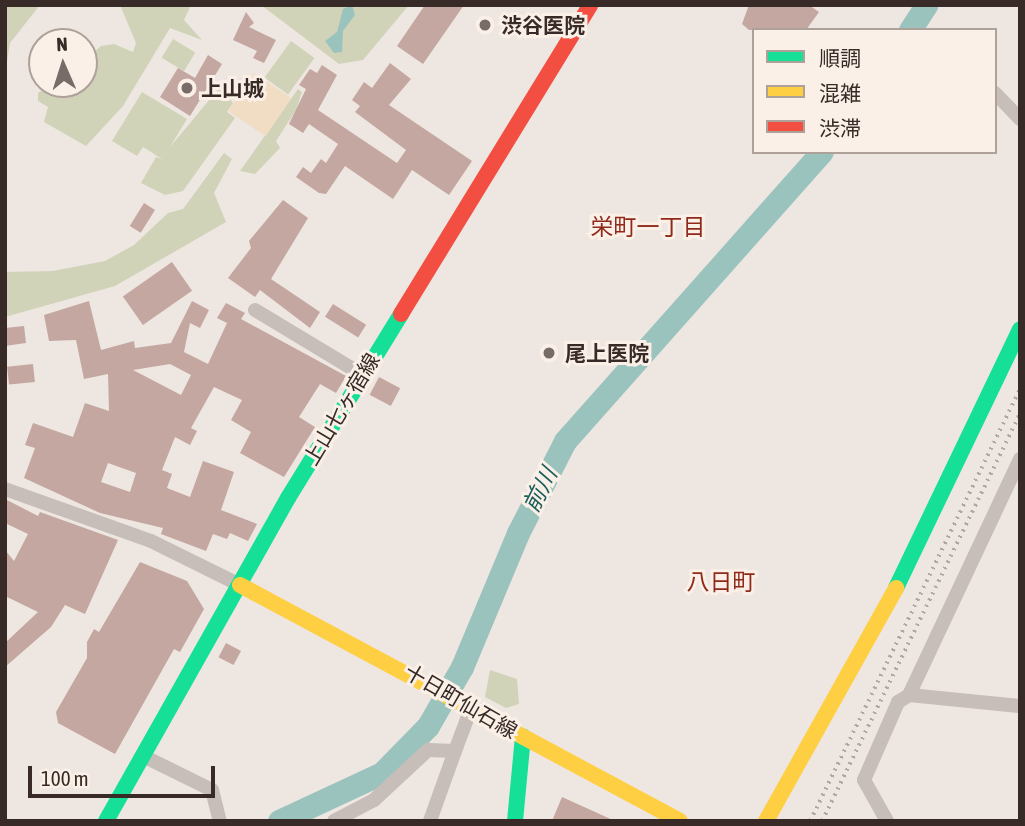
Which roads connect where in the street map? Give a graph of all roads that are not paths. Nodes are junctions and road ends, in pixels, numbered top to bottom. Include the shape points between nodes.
1 (590, 5) edge
2 (997, 95) edge
3 (1020, 119) edge
4 (255, 310) dead end
5 (1020, 329) edge
6 (361, 374) junction
7 (1020, 459) edge
8 (5, 489) edge
9 (240, 584) junction
10 (909, 695) junction
11 (467, 703) junction
12 (1020, 706) edge
13 (523, 736) junction
14 (455, 751) junction
15 (143, 756) junction
16 (220, 820) edge
17 (106, 821) edge
18 (334, 821) edge
19 (430, 821) edge
20 (515, 821) edge
21 (680, 821) edge
22 (766, 821) edge
23 (887, 821) edge

1 - 6 main road, 上山七ヶ宿線
2 - 3 street
4 - 6 street
5 - 22 main road via 878,625
6 - 9 main road, 上山七ヶ宿線
7 - 10 street
8 - 9 street via 151,541
9 - 11 main road, 十日町仙石線
9 - 15 main road, 上山七ヶ宿線
10 - 12 street
10 - 23 street via 898,702 864,780
11 - 13 main road, 十日町仙石線
11 - 14 street
13 - 20 main road
13 - 21 main road, 十日町仙石線
14 - 18 street via 428,750 374,800
14 - 19 street
15 - 16 street via 212,790
15 - 17 main road, 上山七ヶ宿線

